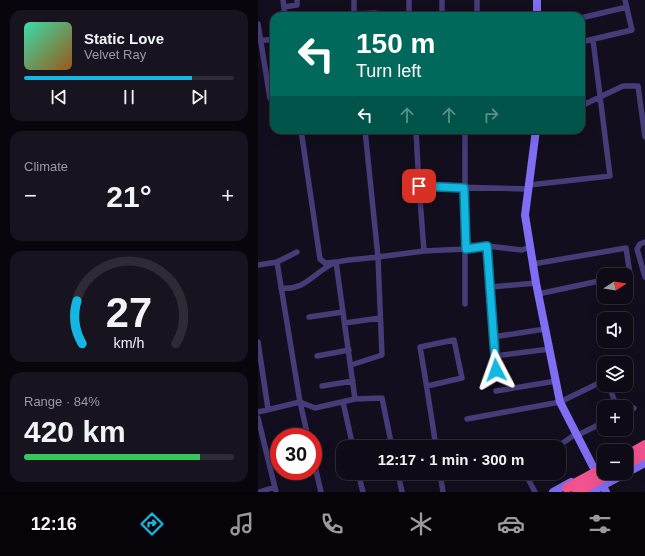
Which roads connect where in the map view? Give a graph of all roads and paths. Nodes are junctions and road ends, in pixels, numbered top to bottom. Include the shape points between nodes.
1 (283, 0) edge
2 (297, 0) edge
3 (354, 0) edge
4 (408, 0) edge
5 (442, 0) edge
6 (477, 0) edge
7 (537, 0) edge
8 (625, 0) edge
9 (284, 7) junction
10 (627, 7) junction
11 (285, 12) edge
12 (354, 12) edge
13 (409, 12) edge
14 (442, 12) edge
15 (477, 12) edge
16 (537, 12) edge
17 (585, 17) edge
18 (258, 24) edge
19 (270, 40) edge
20 (593, 40) junction
21 (259, 41) edge
22 (585, 41) edge
23 (601, 79) dead end
24 (600, 95) junction
25 (270, 98) dead end
26 (585, 104) edge
27 (643, 104) edge
28 (302, 134) edge
29 (365, 134) edge
30 (416, 134) edge
31 (465, 134) edge
32 (535, 134) edge
33 (645, 137) edge
34 (419, 186) junction
35 (528, 187) junction
36 (464, 188) junction
37 (645, 242) edge
38 (487, 246) junction
39 (530, 247) junction
40 (466, 249) junction
41 (424, 251) junction
42 (297, 252) dead end
43 (378, 257) junction
44 (277, 262) junction
45 (336, 262) junction
46 (533, 264) junction
47 (258, 265) edge
48 (629, 268) edge
49 (645, 277) edge
50 (597, 281) edge
51 (536, 282) junction
52 (490, 287) junction
53 (281, 288) junction
54 (538, 294) junction
55 (465, 304) dead end
56 (343, 312) junction
57 (309, 317) dead end
58 (380, 318) junction
59 (345, 323) junction
60 (545, 329) junction
61 (493, 337) junction
62 (258, 342) edge
63 (550, 349) junction
64 (349, 350) junction
65 (317, 356) dead end
66 (495, 356) junction
67 (351, 365) junction
68 (496, 370) dead end
69 (353, 381) junction
70 (556, 381) junction
71 (322, 386) dead end
72 (427, 386) junction
73 (496, 391) dead end
74 (355, 399) junction
75 (614, 400) edge
76 (300, 402) junction
77 (343, 402) junction
78 (560, 402) junction
79 (268, 409) junction
80 (258, 412) edge
81 (258, 418) edge
82 (467, 419) dead end
83 (597, 425) edge
84 (306, 428) edge
85 (577, 434) junction
86 (351, 440) edge
87 (391, 440) edge
88 (435, 440) edge
89 (645, 440) edge
90 (566, 441) edge
91 (645, 445) edge
92 (633, 447) edge
93 (633, 452) edge
94 (645, 454) edge
95 (633, 460) edge
96 (645, 463) edge
97 (597, 466) edge
98 (597, 470) edge
99 (597, 470) edge
100 (318, 480) edge
101 (360, 480) edge
102 (399, 480) edge
103 (441, 480) edge
104 (528, 480) edge
105 (598, 480) edge
106 (604, 489) edge
107 (276, 490) edge
108 (259, 492) edge
109 (321, 492) edge
110 (363, 492) edge
111 (402, 492) edge
112 (443, 492) edge
113 (535, 492) edge
114 (553, 492) edge
115 (561, 492) edge
116 (577, 492) edge
117 (591, 492) edge

1 - 9 street
2 - 9 street via 298,5
3 - 12 street
4 - 13 street
5 - 14 street
6 - 15 street
7 - 16 main road
8 - 10 street
9 - 11 street
10 - 17 street
10 - 20 street via 632,30
18 - 21 street
19 - 21 street
20 - 22 street
20 - 24 street
21 - 25 street
23 - 24 street
24 - 26 street
24 - 27 street via 623,86 638,86
24 - 35 street via 610,176
27 - 33 street
28 - 45 street via 320,259 325,263
29 - 43 street
30 - 34 street
31 - 36 street
32 - 35 main road
34 - 36 street
34 - 41 street
35 - 36 street
35 - 39 main road via 525,215
36 - 40 street
37 - 49 street via 637,249
38 - 39 street via 522,250
38 - 40 street
38 - 52 street
39 - 46 main road
40 - 41 street
40 - 55 street
41 - 43 street
42 - 44 street
43 - 45 street
43 - 58 street
44 - 47 street
44 - 53 street
45 - 53 street via 299,287
45 - 56 street
46 - 48 street via 626,248
46 - 51 main road
50 - 54 street
51 - 52 street
51 - 54 main road
52 - 61 street
53 - 76 street
54 - 60 main road
56 - 57 street
56 - 59 street
58 - 59 street
58 - 67 street via 382,356
59 - 64 street
60 - 61 street
60 - 63 main road
61 - 66 street
62 - 79 street
63 - 66 street
63 - 70 main road
64 - 65 street
64 - 67 street
66 - 68 street
67 - 69 street
69 - 71 street
69 - 74 street
70 - 73 street
70 - 78 main road
72 - 72 street via 420,347 454,340 462,378
72 - 88 street
74 - 77 street
74 - 87 street via 382,398
75 - 78 street via 610,389 599,383
76 - 77 street via 315,408
76 - 79 street
76 - 84 street
77 - 86 street
78 - 82 street
78 - 85 main road
79 - 80 street
81 - 107 street
83 - 85 street
85 - 90 street
85 - 97 main road
89 - 92 main road
91 - 93 highway
94 - 95 highway
96 - 106 main road
98 - 114 main road
99 - 115 highway, bridge
100 - 109 street
101 - 110 street
102 - 111 street
103 - 112 street
104 - 113 street
105 - 116 highway, bridge
106 - 117 main road
107 - 108 street

